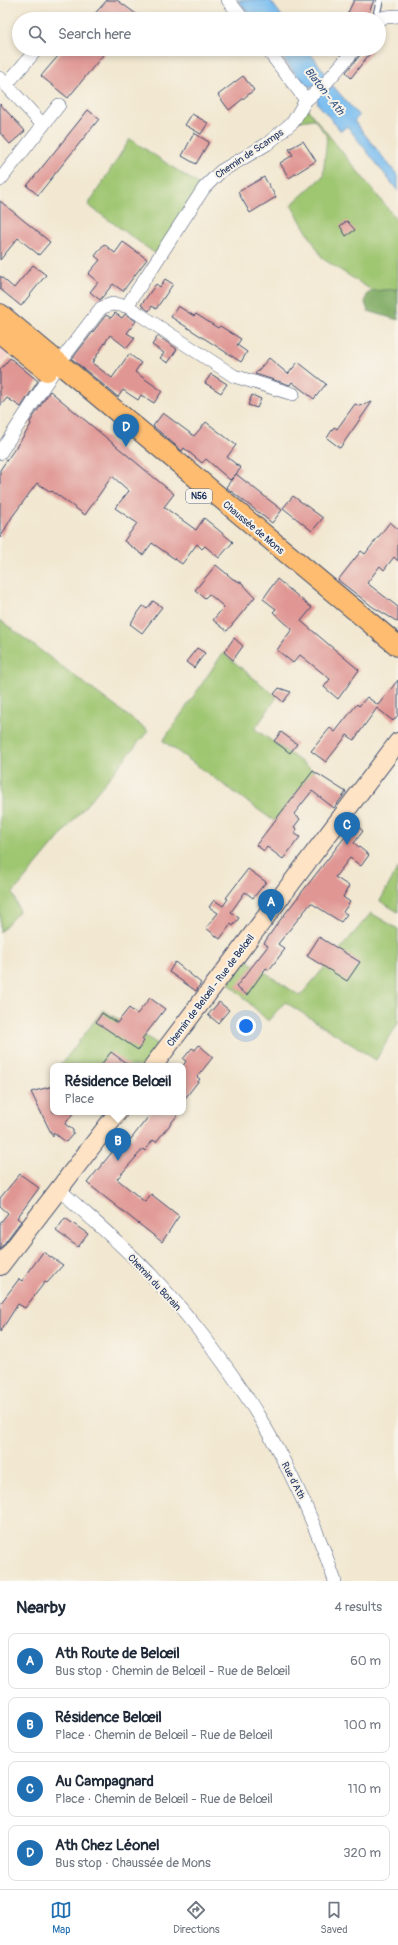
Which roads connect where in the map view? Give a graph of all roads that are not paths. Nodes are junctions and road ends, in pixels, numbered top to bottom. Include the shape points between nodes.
1 (228, 0) edge
2 (380, 0) edge
3 (237, 12) edge
4 (377, 12) edge
5 (398, 16) edge
6 (386, 17) edge
7 (30, 56) edge
8 (275, 56) edge
9 (349, 56) edge
10 (3, 82) edge
11 (316, 92) junction
12 (59, 105) dead end
13 (43, 125) junction
14 (0, 180) edge
15 (127, 306) junction
16 (0, 314) edge
17 (0, 333) edge
18 (56, 369) junction
19 (293, 394) dead end
20 (0, 453) edge
21 (398, 646) edge
22 (398, 661) edge
23 (398, 742) edge
24 (155, 1063) edge
25 (116, 1115) edge
26 (59, 1189) junction
27 (0, 1266) edge
28 (240, 1384) joint
29 (336, 1581) edge

1 - 3 street
2 - 4 lane
5 - 6 street
7 - 10 street
8 - 11 street
9 - 11 street, Chemin de Scamps
10 - 13 street
11 - 15 street, Chemin de Scamps via 284,130 267,144 212,178
12 - 13 street
13 - 14 street
15 - 18 street via 112,304 101,308
15 - 19 street via 234,376
16 - 18 main road, Chaussée de Mons / N56
17 - 18 main road, Chaussée de Mons / N56
18 - 20 street
18 - 21 main road, Chaussée de Mons / N56
18 - 22 main road, Chaussée de Mons / N56
23 - 24 street, Chemin de Belœil - Rue de Belœil
25 - 26 street
26 - 27 street
26 - 28 street, Chemin du Borain via 152,1276 213,1346
28 - 29 street, Rue d'Ath via 267,1428 308,1508

